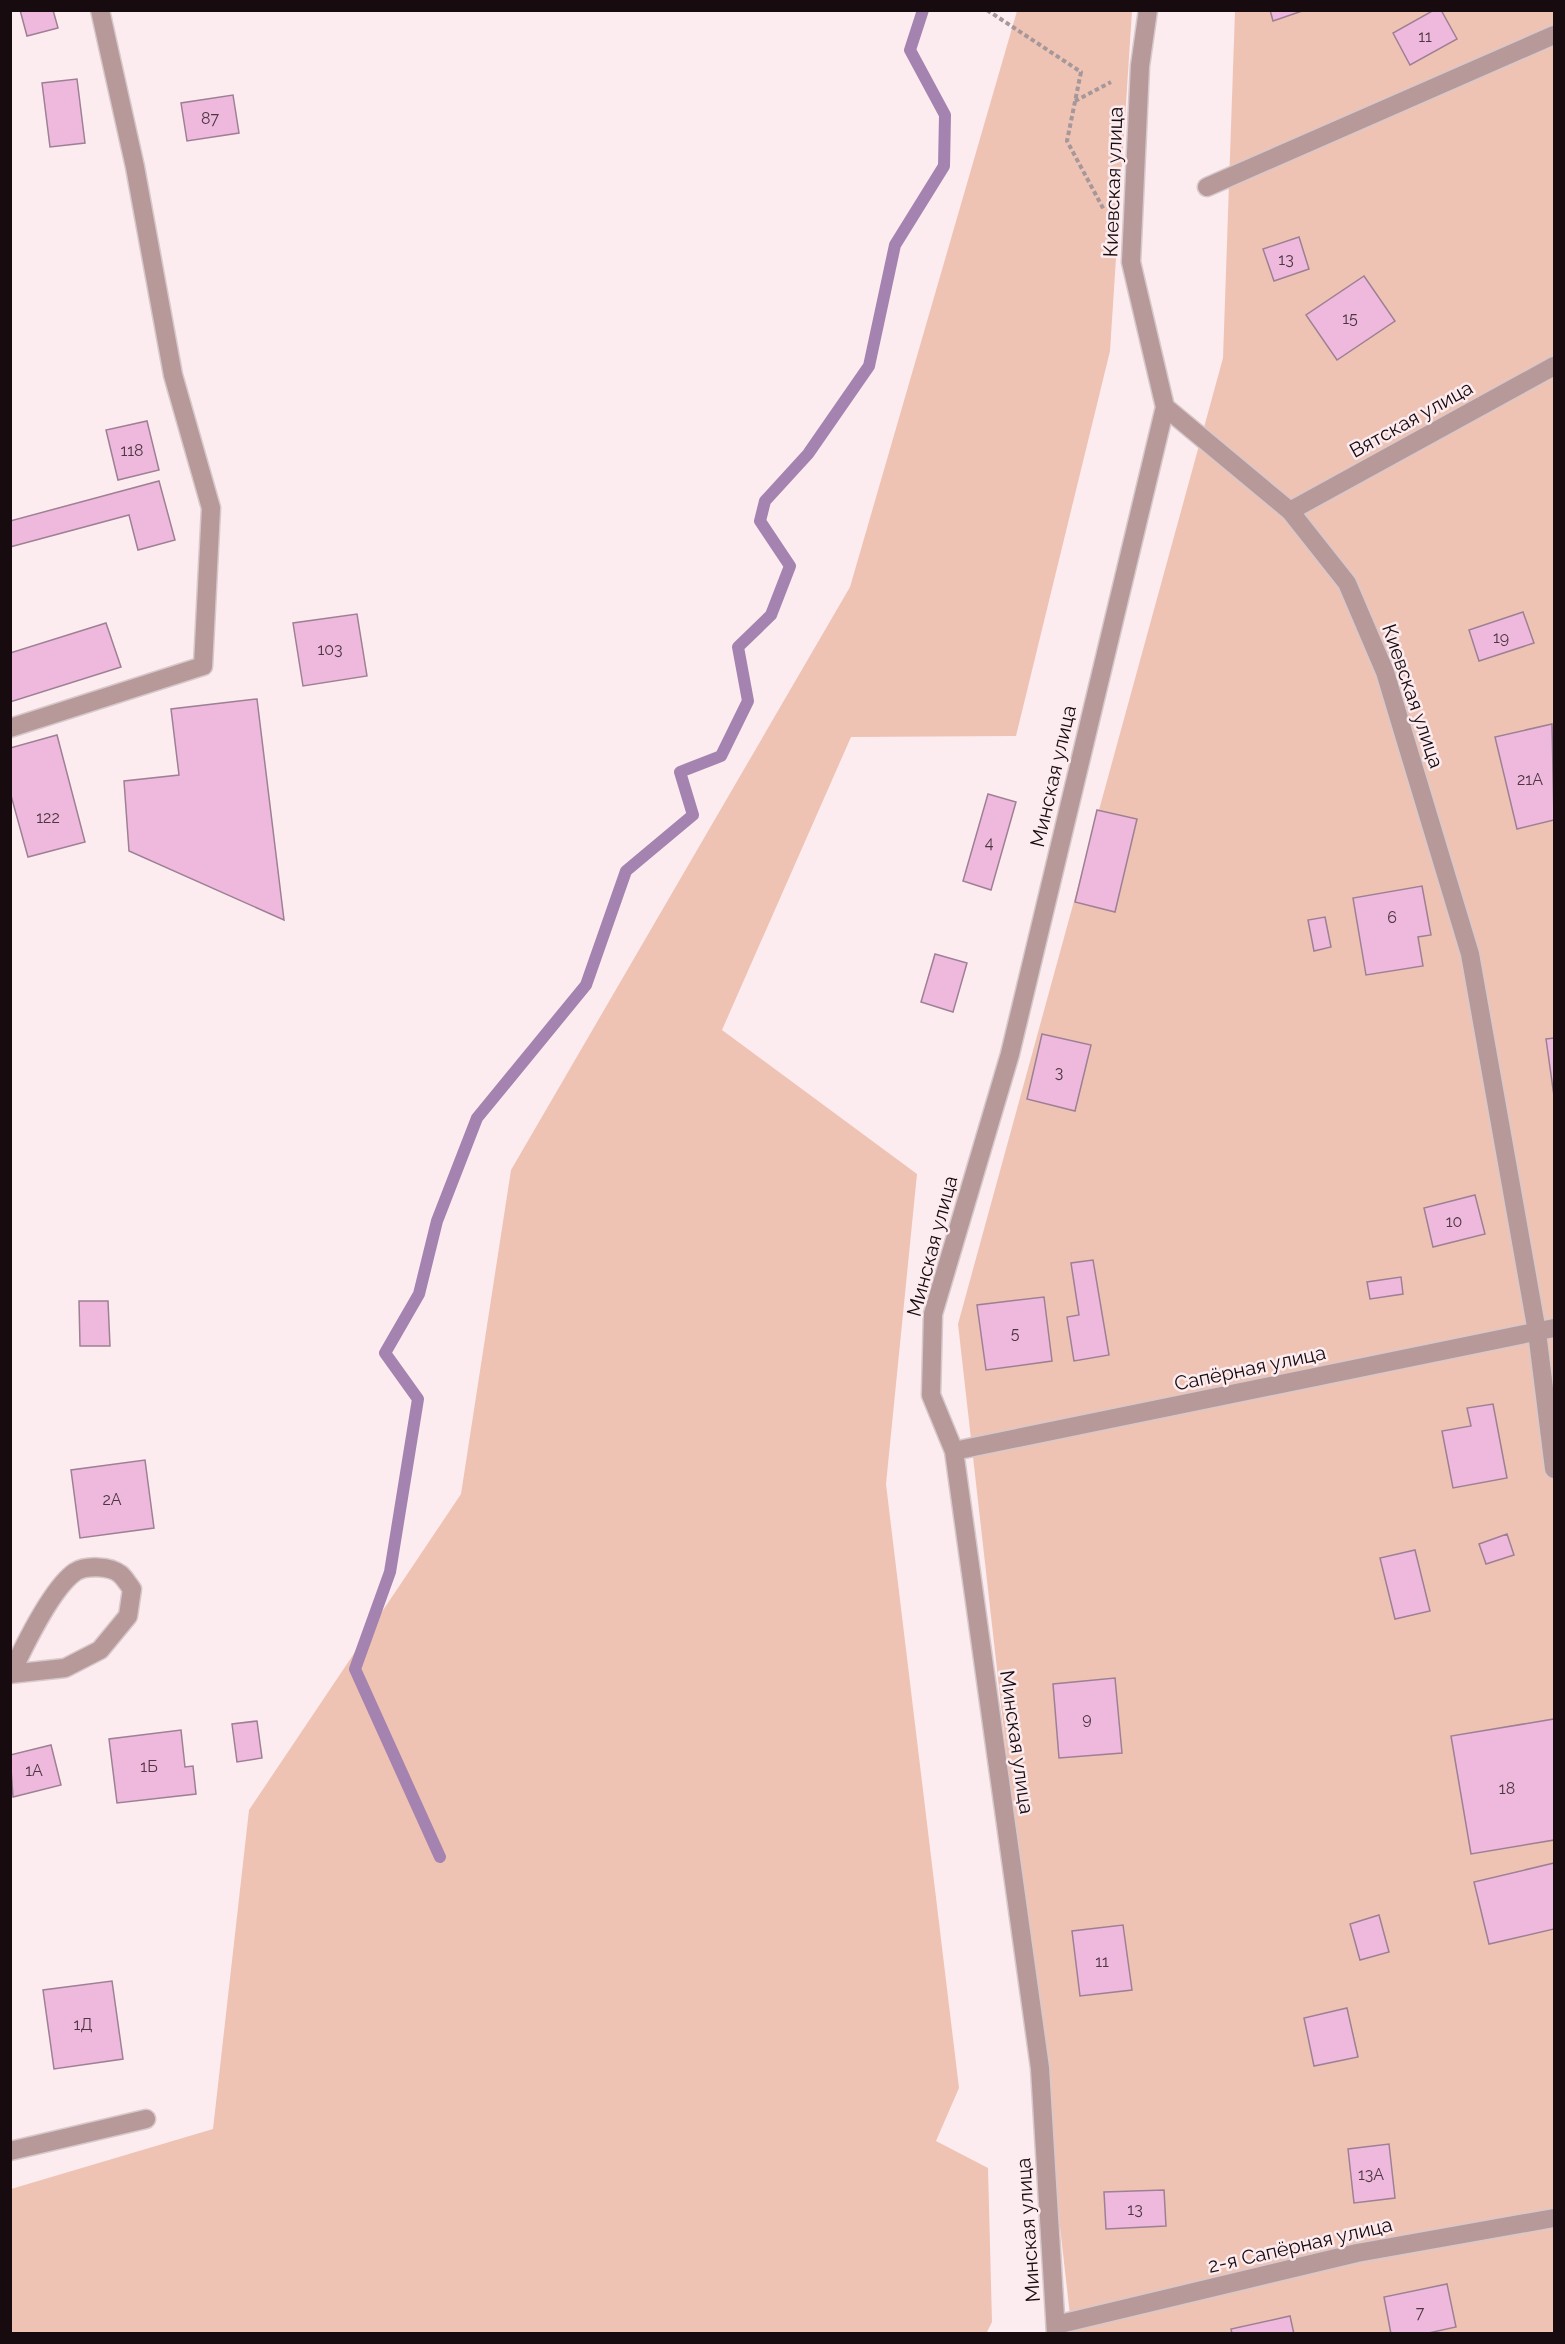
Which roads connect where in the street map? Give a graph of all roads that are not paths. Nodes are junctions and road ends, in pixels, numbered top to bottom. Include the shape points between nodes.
1 (100, 10) edge
2 (1148, 10) edge
3 (1554, 35) edge
4 (1207, 187) dead end
5 (1554, 366) edge
6 (1165, 407) junction
7 (1290, 511) junction
8 (10, 728) edge
9 (1546, 1330) edge
10 (954, 1451) junction
11 (1554, 1469) edge
12 (11, 1674) edge
13 (146, 2119) dead end
14 (10, 2151) edge
15 (1554, 2218) edge
16 (1056, 2329) edge

1 - 8 street via 135,167 172,375 211,508 203,666
2 - 6 street, Киевская улица via 1140,66 1131,262
3 - 4 street
5 - 7 street, Вятская улица
6 - 7 street, Киевская улица
6 - 10 street, Минская улица via 1010,1054 933,1314 931,1395
7 - 9 street, Киевская улица via 1347,583 1385,672 1470,954
9 - 10 street, Сапёрная улица
9 - 11 street, Киевская улица
10 - 16 street, Минская улица via 1040,2068
12 - 12 street via 52,1599 76,1572 99,1567 119,1573 132,1588 128,1616 100,1650 65,1668
13 - 14 street
15 - 16 street, 2-я Сапёрная улица via 1357,2253

